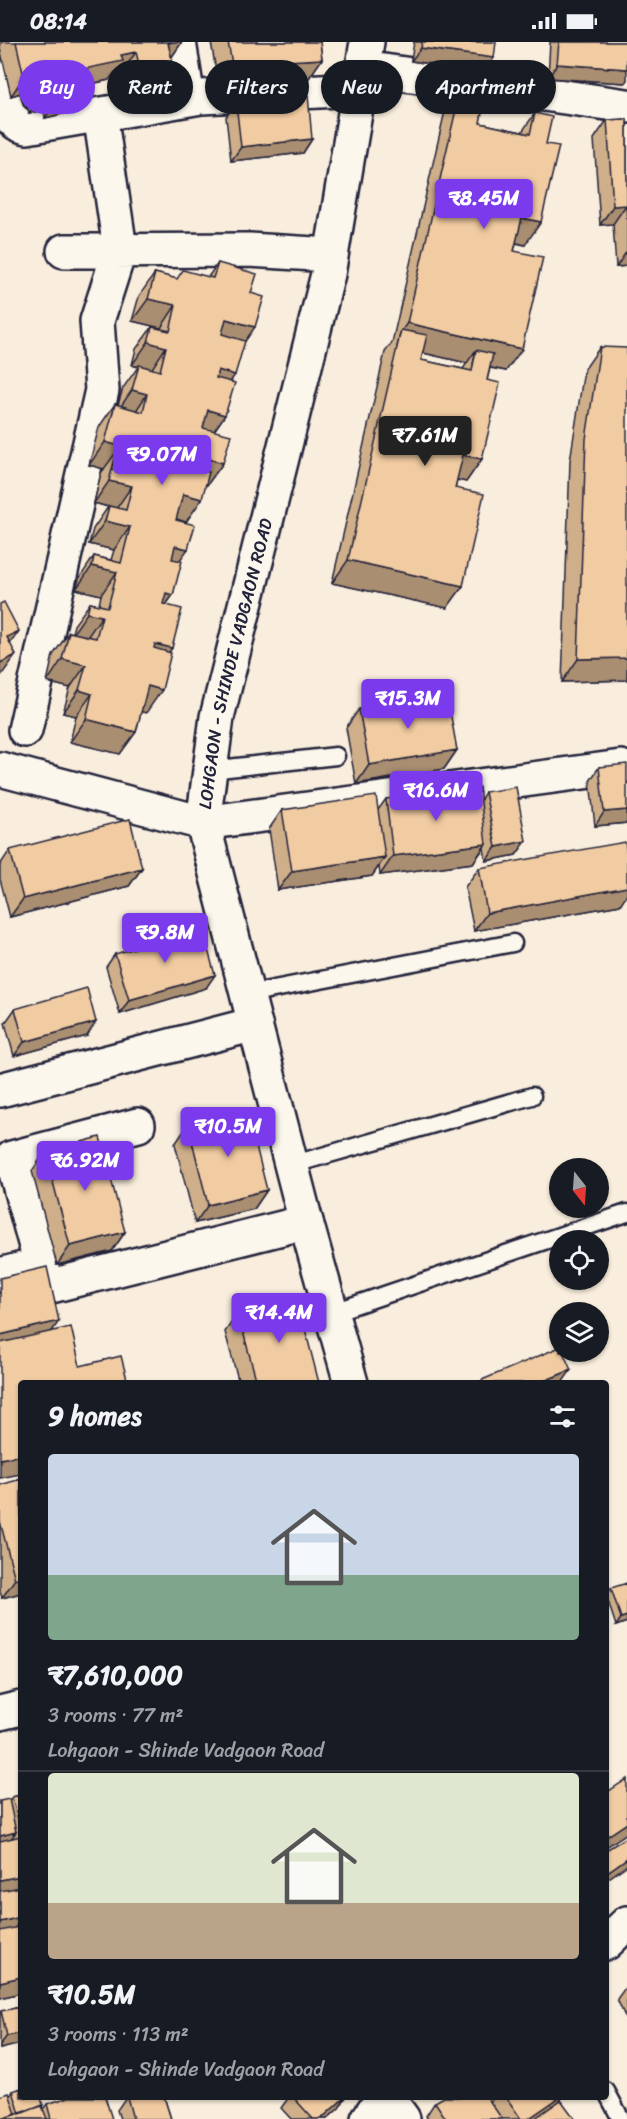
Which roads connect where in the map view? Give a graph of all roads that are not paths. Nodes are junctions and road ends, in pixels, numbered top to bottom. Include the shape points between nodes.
1 (179, 42) edge
2 (182, 60) edge
3 (403, 72) edge
4 (321, 74) edge
5 (0, 76) edge
6 (193, 98) edge
7 (627, 106) edge
8 (107, 113) edge
9 (100, 114) junction
10 (355, 114) edge
11 (120, 249) junction
12 (64, 251) dead end
13 (331, 255) junction
14 (25, 730) dead end
15 (336, 756) dead end
16 (621, 767) edge
17 (0, 769) edge
18 (210, 770) junction
19 (203, 823) junction
20 (513, 943) dead end
21 (251, 1009) junction
22 (0, 1090) edge
23 (532, 1096) dead end
24 (138, 1125) dead end
25 (291, 1165) junction
26 (627, 1212) edge
27 (306, 1222) junction
28 (41, 1264) junction
29 (0, 1275) edge
30 (331, 1313) junction
31 (350, 1380) edge
32 (18, 1709) edge
33 (0, 1713) edge
34 (627, 1923) edge
35 (609, 1940) edge
36 (609, 2097) edge
37 (383, 2100) edge
38 (387, 2100) edge
39 (368, 2119) edge
40 (403, 2119) edge
41 (621, 2119) edge

1 - 2 street
3 - 7 street
4 - 6 street
5 - 9 street via 7,112 19,126
8 - 9 street
9 - 11 street
10 - 13 street, LOHGAON - SHINDE VADGAON ROAD
11 - 12 street
11 - 13 street
11 - 14 street via 98,321 102,390
13 - 18 street, LOHGAON - SHINDE VADGAON ROAD via 217,717
15 - 18 lane
16 - 19 street
17 - 19 street
18 - 19 street, LOHGAON - SHINDE VADGAON ROAD
19 - 21 street, LOHGAON - SHINDE VADGAON ROAD
20 - 21 lane
21 - 22 street
21 - 25 street, LOHGAON - SHINDE VADGAON ROAD
23 - 25 lane
24 - 28 street via 12,1158
25 - 27 street, LOHGAON - SHINDE VADGAON ROAD
26 - 30 lane
27 - 28 street via 47,1287
27 - 30 street, LOHGAON - SHINDE VADGAON ROAD
28 - 29 street
30 - 31 street, LOHGAON - SHINDE VADGAON ROAD
32 - 33 street
34 - 35 street
36 - 41 lane
37 - 39 street
38 - 40 street

